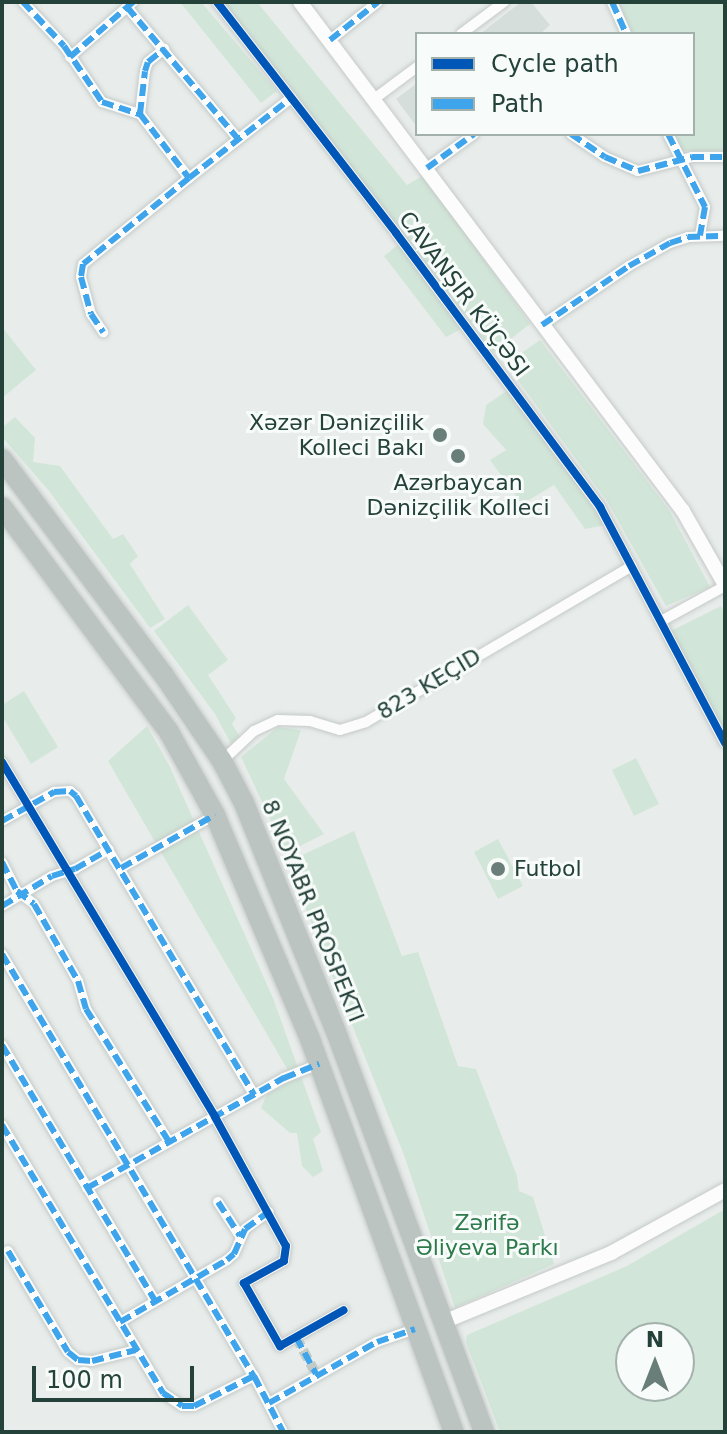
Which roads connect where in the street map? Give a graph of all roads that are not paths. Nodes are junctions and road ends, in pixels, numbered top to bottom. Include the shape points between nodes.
1 (23, 2) edge
2 (217, 2) edge
3 (300, 2) edge
4 (504, 2) edge
5 (612, 2) edge
6 (130, 4) edge
7 (371, 4) edge
8 (464, 32) edge
9 (625, 32) edge
10 (330, 40) junction
11 (164, 49) junction
12 (70, 57) junction
13 (415, 68) edge
14 (291, 98) junction
15 (374, 99) junction
16 (140, 114) junction
17 (471, 136) edge
18 (574, 136) edge
19 (669, 136) edge
20 (238, 139) junction
21 (725, 157) edge
22 (680, 160) junction
23 (427, 168) junction
24 (189, 178) junction
25 (700, 236) junction
26 (725, 236) edge
27 (542, 325) junction
28 (103, 332) dead end
29 (2, 459) edge
30 (2, 507) edge
31 (632, 566) junction
32 (725, 586) edge
33 (663, 620) junction
34 (725, 743) edge
35 (222, 761) junction
36 (2, 762) edge
37 (28, 805) junction
38 (215, 815) junction
39 (2, 821) edge
40 (109, 849) junction
41 (2, 862) edge
42 (121, 868) junction
43 (66, 871) junction
44 (23, 895) junction
45 (2, 906) edge
46 (2, 954) edge
47 (2, 1045) edge
48 (319, 1064) junction
49 (254, 1095) junction
50 (215, 1117) junction
51 (2, 1125) edge
52 (169, 1142) junction
53 (127, 1166) junction
54 (87, 1188) junction
55 (725, 1190) edge
56 (218, 1202) dead end
57 (268, 1212) junction
58 (240, 1236) junction
59 (8, 1251) dead end
60 (196, 1279) junction
61 (155, 1301) junction
62 (344, 1310) dead end
63 (120, 1322) junction
64 (443, 1322) junction
65 (415, 1329) junction
66 (136, 1350) junction
67 (254, 1376) junction
68 (269, 1403) junction
69 (283, 1432) edge
70 (454, 1432) edge
71 (484, 1432) edge

1 - 12 street
2 - 14 street, CAVANŞIR KÜÇƏSI
3 - 10 street, CAVANŞIR KÜÇƏSI
4 - 8 street
5 - 9 street
6 - 11 street
6 - 12 street
7 - 10 street
10 - 15 street, CAVANŞIR KÜÇƏSI
11 - 16 street via 148,62
11 - 20 street
12 - 16 street via 102,102
13 - 15 street
14 - 20 street
14 - 31 street, CAVANŞIR KÜÇƏSI via 592,494
15 - 23 street, CAVANŞIR KÜÇƏSI
16 - 24 street
17 - 23 street
18 - 22 street via 638,171
19 - 22 street
20 - 24 street
21 - 22 street
22 - 25 street via 705,207
23 - 27 street, CAVANŞIR KÜÇƏSI
24 - 28 street via 83,264 81,277 91,314
25 - 26 street
25 - 27 street via 670,243 629,266
27 - 32 street, CAVANŞIR KÜÇƏSI via 683,511
29 - 35 highway, 8 NOYABR PROSPEKTI
30 - 38 highway via 169,732
31 - 33 street, CAVANŞIR KÜÇƏSI
31 - 35 street, 823 KEÇID via 366,722 340,730 310,721 278,720 254,731
32 - 33 street, CAVANŞIR KÜÇƏSI
33 - 34 street
35 - 64 highway, 8 NOYABR PROSPEKTI via 267,855
36 - 37 street
37 - 39 street
37 - 40 street via 54,792 70,791
37 - 43 street
38 - 42 street
38 - 48 highway
40 - 42 street
40 - 43 street
41 - 44 street
42 - 49 street
43 - 44 street
43 - 50 street
44 - 45 street
44 - 52 street via 34,904 78,981 86,1009
46 - 53 street
47 - 54 street
48 - 49 street
48 - 65 highway
49 - 50 street
50 - 52 street
50 - 57 street
51 - 63 street
52 - 53 street
53 - 54 street
53 - 60 street
54 - 61 street
55 - 64 street via 611,1253
56 - 58 street
57 - 58 street
57 - 62 street via 287,1256 244,1283 280,1346
58 - 60 street via 234,1254
59 - 66 street via 68,1352 78,1360
60 - 61 street
60 - 67 street
61 - 63 street
63 - 66 street
64 - 65 highway
64 - 71 highway, 8 NOYABR PROSPEKTI
65 - 68 street via 377,1342
65 - 70 highway
66 - 67 street via 163,1393 187,1407
67 - 68 street
68 - 69 street

